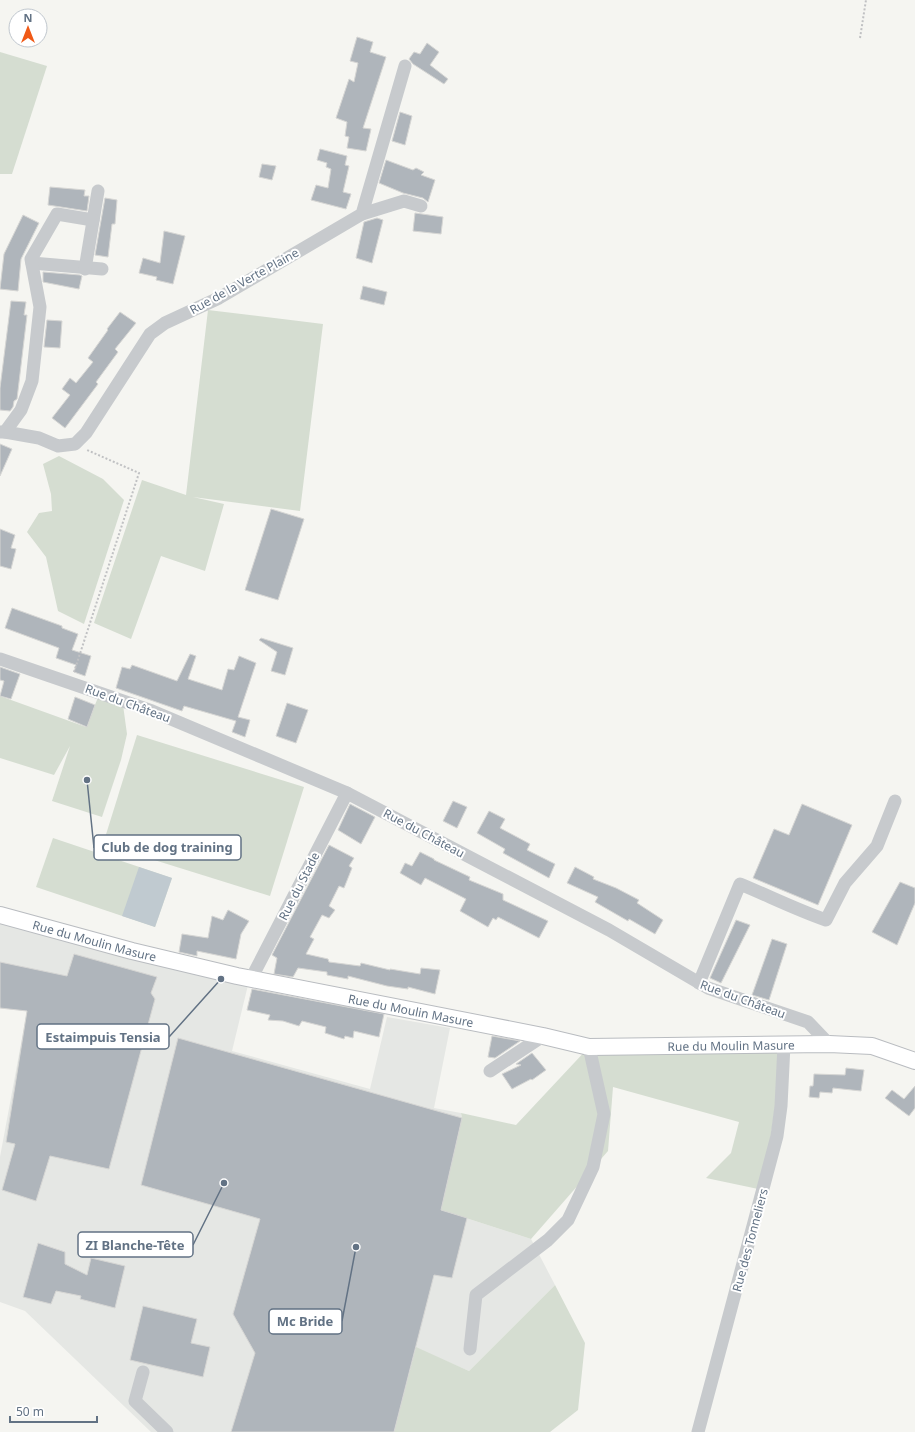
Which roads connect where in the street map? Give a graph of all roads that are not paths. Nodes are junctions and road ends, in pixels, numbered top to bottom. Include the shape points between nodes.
1 (405, 66) dead end
2 (98, 191) dead end
3 (422, 206) dead end
4 (362, 214) junction
5 (93, 220) junction
6 (32, 263) junction
7 (85, 268) junction
8 (102, 269) dead end
9 (3, 432) edge
10 (0, 659) edge
11 (347, 793) junction
12 (895, 801) dead end
13 (0, 915) edge
14 (251, 979) junction
15 (699, 983) junction
16 (544, 1036) junction
17 (829, 1044) junction
18 (784, 1045) junction
19 (589, 1047) junction
20 (915, 1061) edge
21 (490, 1071) dead end
22 (470, 1349) dead end
23 (143, 1372) dead end
24 (166, 1432) edge
25 (698, 1432) edge

1 - 4 street
2 - 5 street
3 - 4 street, Rue de la Verte Plaine via 404,201
4 - 9 street, Rue de la Verte Plaine via 219,298 165,323 150,334 86,433 75,444 58,446 39,438
5 - 6 street via 57,214 31,259
5 - 7 street
6 - 7 street
6 - 9 street via 40,307 32,381 21,410
7 - 8 street
10 - 11 street, Rue du Château via 152,711
11 - 14 street, Rue du Stade
11 - 15 street, Rue du Château via 609,930
12 - 15 street via 877,846 845,882 826,920 798,911 740,884
13 - 14 main road, Rue du Moulin Masure via 132,951
14 - 16 main road, Rue du Moulin Masure
15 - 17 street, Rue du Château via 808,1022
16 - 19 main road, Rue du Moulin Masure
16 - 21 street
17 - 18 main road, Rue du Moulin Masure
17 - 20 main road, Rue du Moulin Masure via 872,1046
18 - 19 main road, Rue du Moulin Masure
18 - 25 street, Rue des Tonneliers via 777,1136
19 - 22 street via 604,1114 593,1167 568,1220 548,1240 476,1295
23 - 24 street via 135,1401

